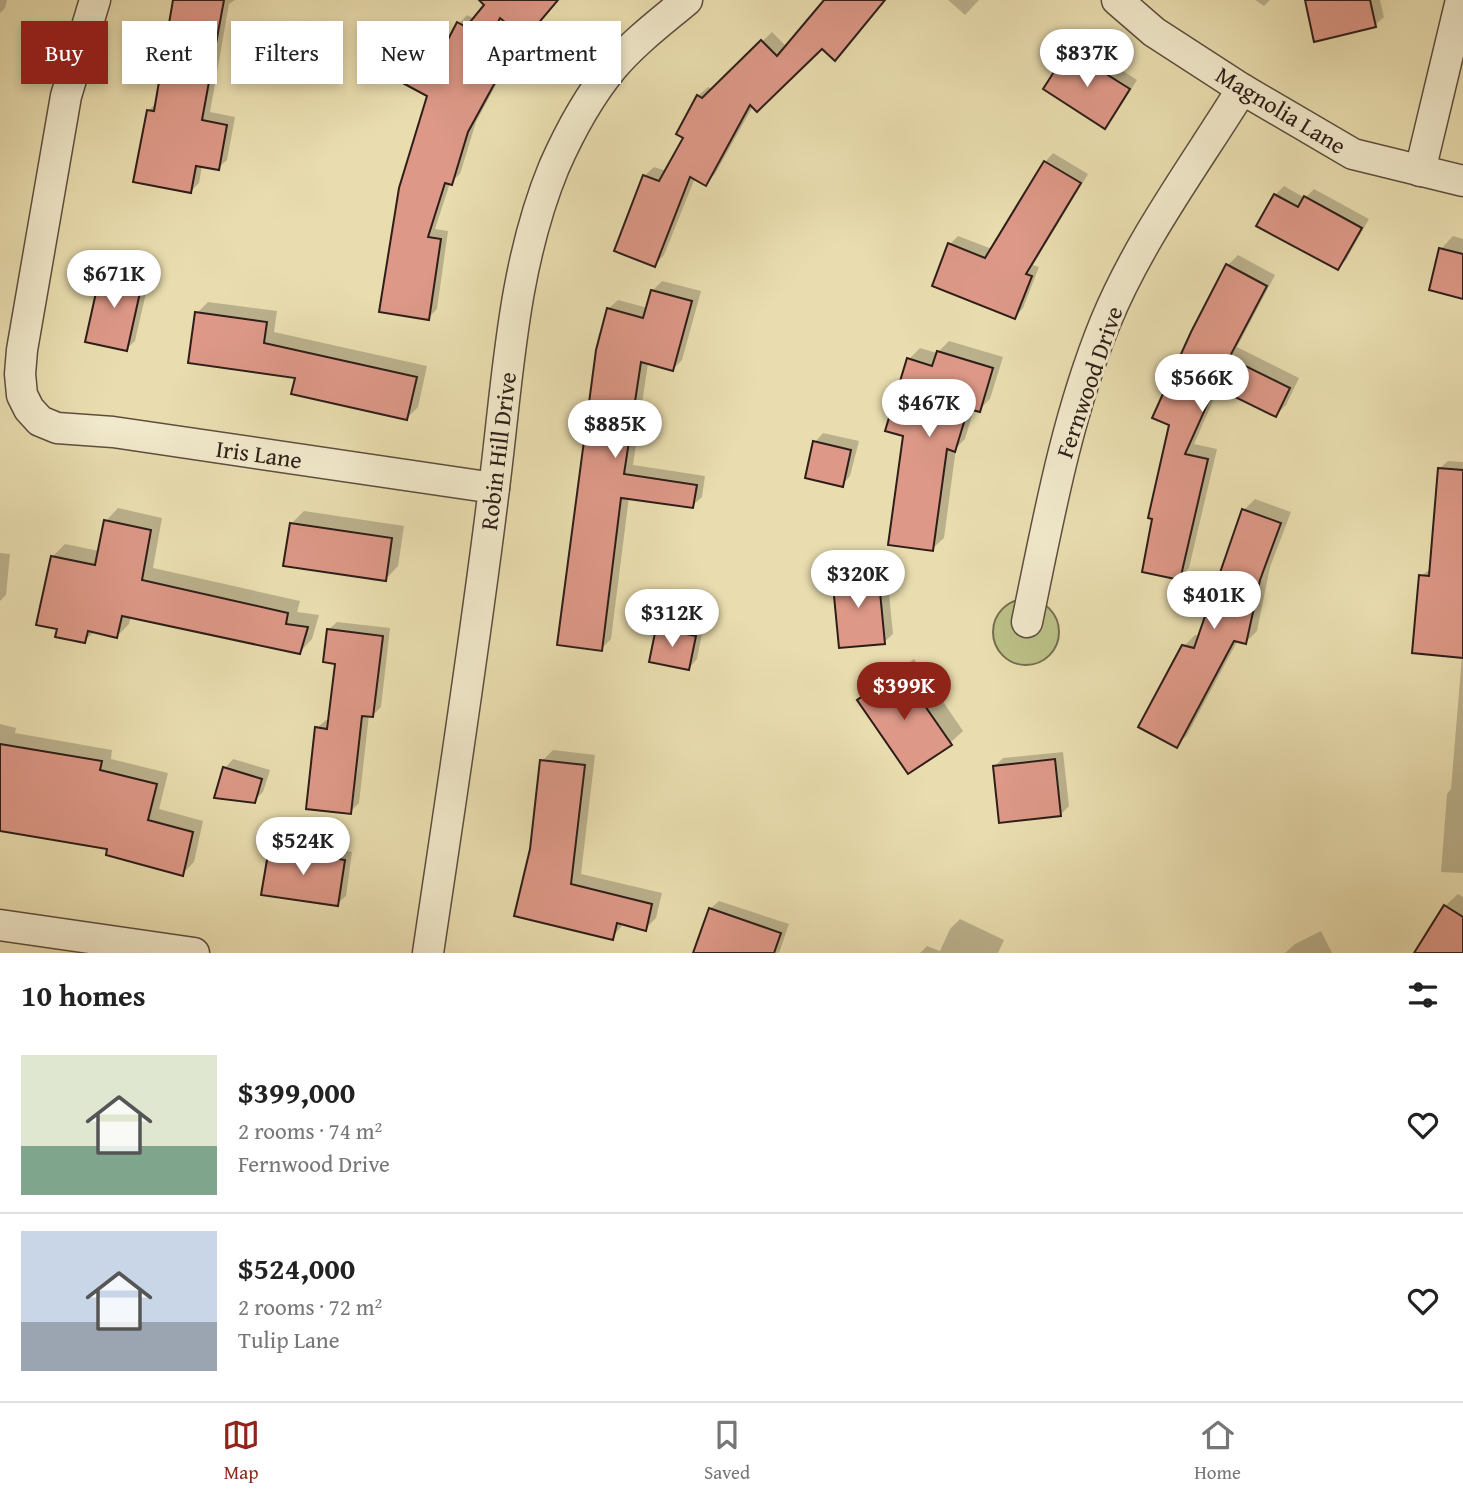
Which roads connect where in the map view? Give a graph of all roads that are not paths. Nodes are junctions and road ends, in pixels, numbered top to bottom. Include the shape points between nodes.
1 (94, 0) edge
2 (687, 0) edge
3 (1117, 0) edge
4 (1461, 0) edge
5 (1242, 89) junction
6 (1420, 170) junction
7 (1463, 181) edge
8 (494, 488) junction
9 (1027, 622) dead end
10 (0, 925) edge
11 (194, 953) edge
12 (428, 953) edge

1 - 8 street, Iris Lane via 66,96 22,350 22,395 29,409 40,421 57,428 113,432
2 - 8 street, Robin Hill Drive via 613,66 555,165 518,289
3 - 5 street, Magnolia Lane via 1154,32
4 - 6 street
5 - 6 street, Magnolia Lane via 1353,154
5 - 9 street, Fernwood Drive via 1142,249 1106,321 1056,480
6 - 7 street, Magnolia Lane
8 - 12 street, Robin Hill Drive
10 - 11 street

